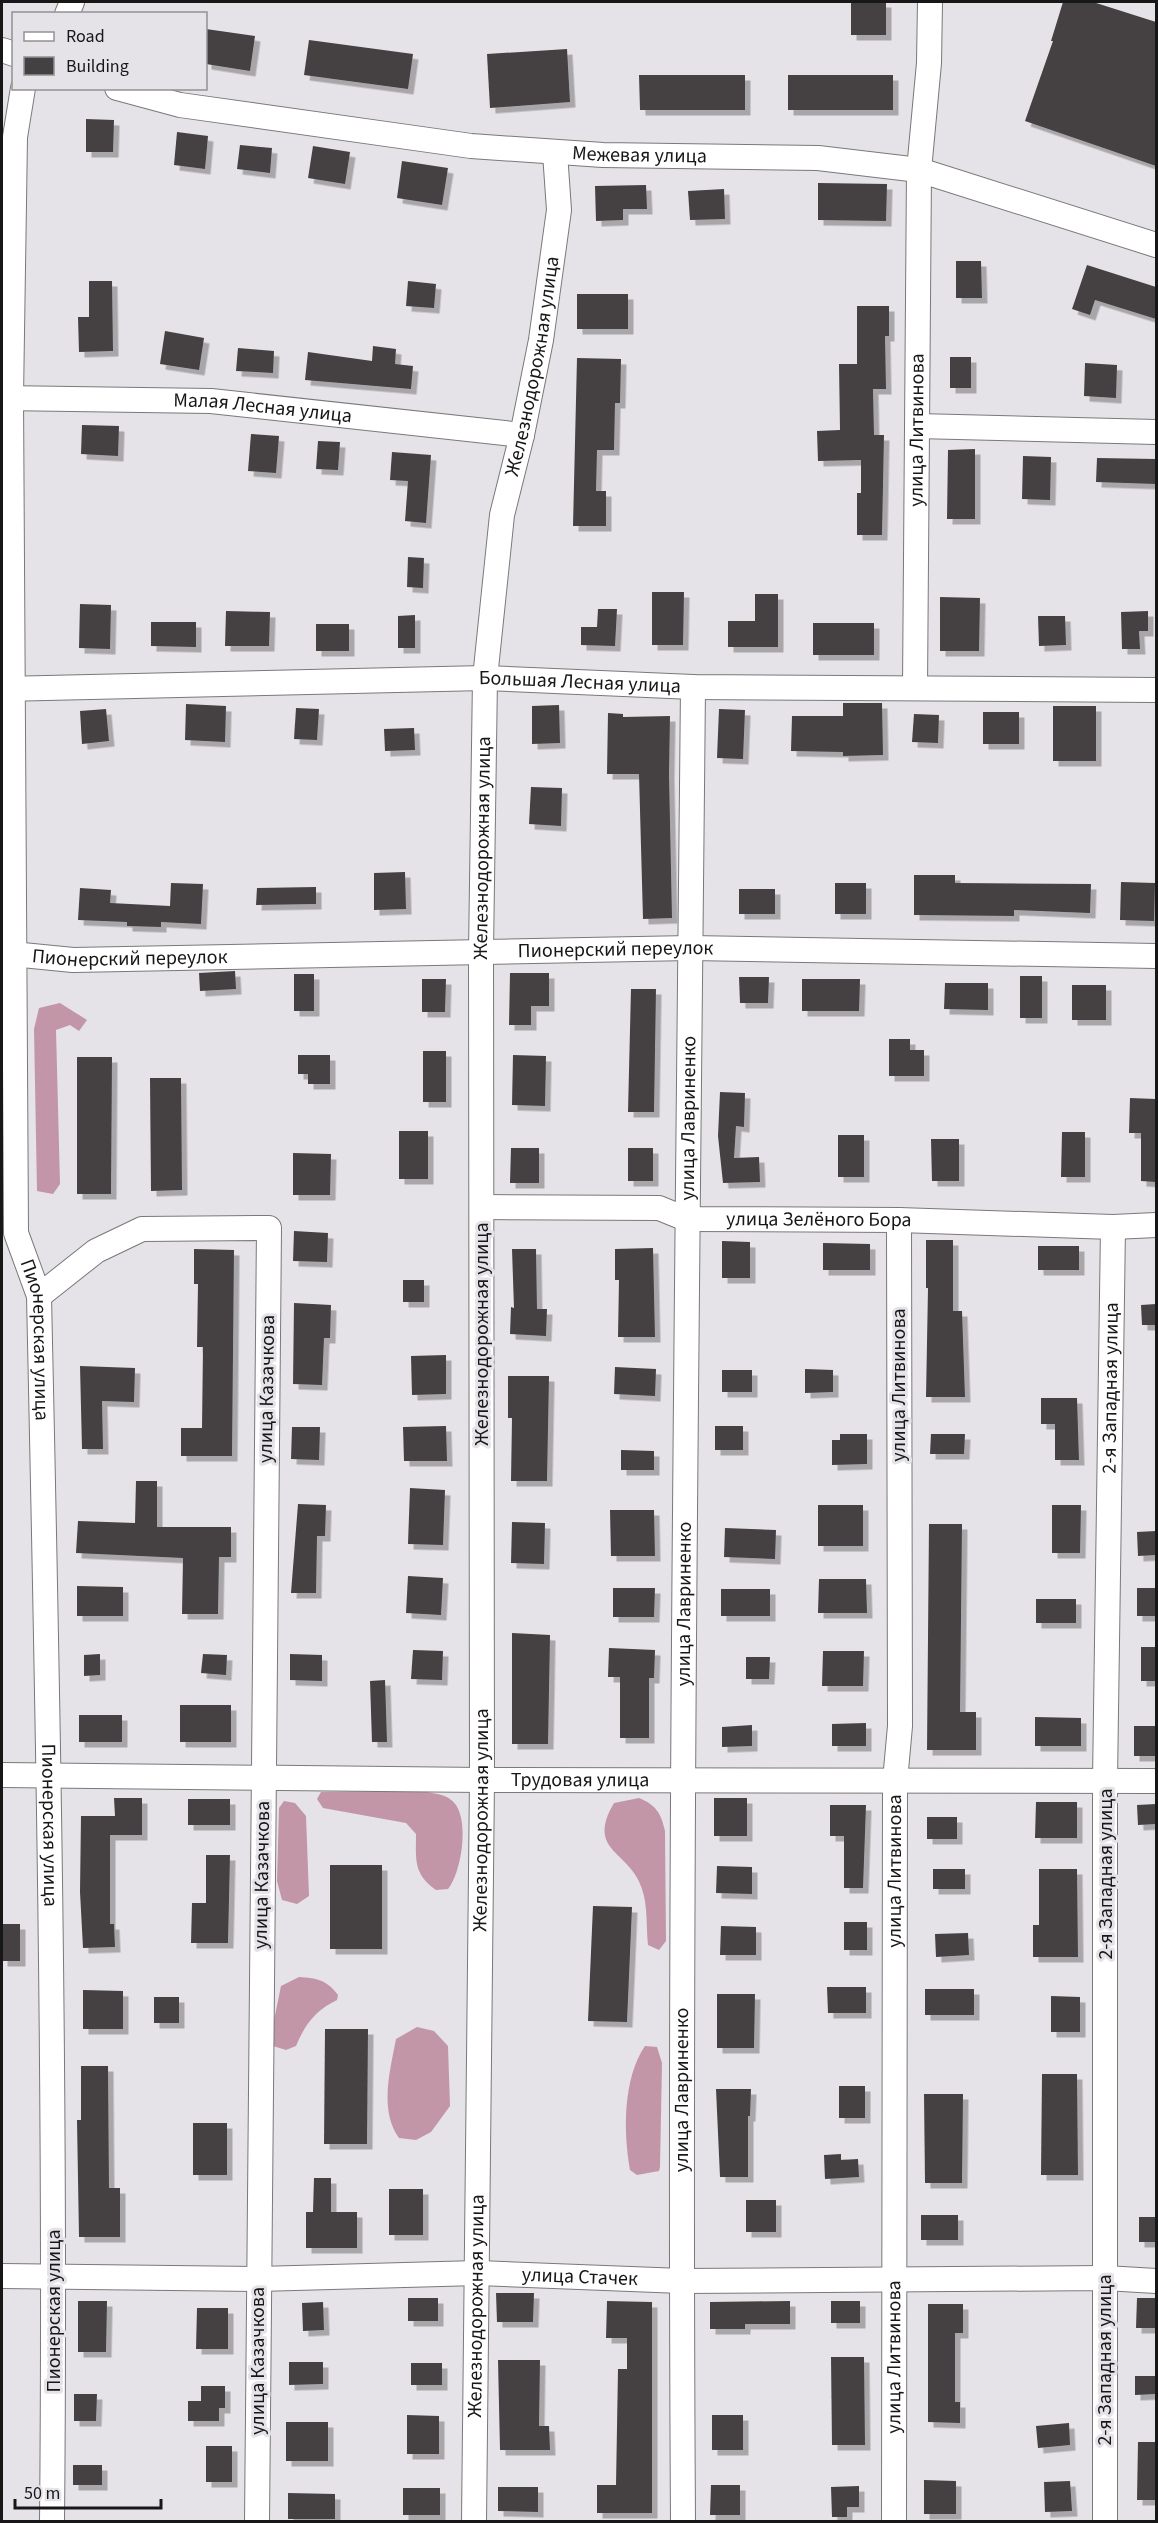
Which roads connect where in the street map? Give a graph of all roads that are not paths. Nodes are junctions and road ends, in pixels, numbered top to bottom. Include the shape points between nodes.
1 (930, 2) edge
2 (23, 90) edge
3 (124, 90) edge
4 (555, 153) junction
5 (919, 170) junction
6 (1156, 245) edge
7 (6, 397) edge
8 (917, 426) junction
9 (1156, 432) edge
10 (522, 435) junction
11 (485, 678) junction
12 (693, 687) junction
13 (915, 688) junction
14 (6, 689) edge
15 (1156, 690) edge
16 (690, 948) junction
17 (481, 951) junction
18 (7, 953) edge
19 (1156, 956) edge
20 (482, 1207) junction
21 (686, 1219) junction
22 (899, 1220) junction
23 (1156, 1225) edge
24 (1113, 1227) junction
25 (9, 1233) edge
26 (39, 1296) junction
27 (2, 1775) edge
28 (49, 1776) junction
29 (263, 1778) junction
30 (482, 1780) junction
31 (683, 1781) junction
32 (895, 1781) junction
33 (1106, 1781) junction
34 (1156, 1781) edge
35 (478, 2273) junction
36 (2, 2276) edge
37 (55, 2276) junction
38 (258, 2278) junction
39 (1105, 2278) junction
40 (1156, 2281) edge
41 (682, 2282) junction
42 (896, 2282) junction
43 (52, 2522) edge
44 (257, 2522) edge
45 (474, 2522) edge
46 (683, 2522) edge
47 (894, 2522) edge
48 (1105, 2522) edge

1 - 5 street, улица Литвинова
2 - 7 street, Пионерская улица via 15,137
3 - 4 street, Межевая улица via 180,105 471,146
4 - 5 street, Межевая улица via 818,158
4 - 10 street, Железнодорожная улица via 559,210 541,340
5 - 6 street, Межевая улица
5 - 8 street, улица Литвинова
7 - 10 street, Малая Лесная улица via 211,401
7 - 14 street, Пионерская улица
8 - 9 street
8 - 13 street, улица Литвинова
10 - 11 street, Железнодорожная улица via 502,515
11 - 12 street, Большая Лесная улица
11 - 14 street, Большая Лесная улица
11 - 17 street, Железнодорожная улица
12 - 13 street, Большая Лесная улица
12 - 16 street, улица Лавриненко
13 - 15 street, Большая Лесная улица
14 - 18 street, Пионерская улица
16 - 17 street, Пионерский переулок
16 - 19 street, Пионерский переулок
16 - 21 street, улица Лавриненко
17 - 18 street, Пионерский переулок via 74,960
17 - 20 street, Железнодорожная улица
18 - 25 street, Пионерская улица
20 - 21 street, улица Зелёного Бора via 659,1208
20 - 30 street, Железнодорожная улица
21 - 22 street, улица Зелёного Бора
21 - 31 street, улица Лавриненко
22 - 24 street, улица Зелёного Бора
22 - 32 street, улица Литвинова via 900,1726
23 - 24 street, улица Зелёного Бора
24 - 33 street, 2-я Западная улица
25 - 26 street, Пионерская улица
26 - 28 street, Пионерская улица
26 - 29 street, улица Казачкова via 96,1251 142,1229 269,1228
27 - 28 street, Трудовая улица
28 - 29 street, Трудовая улица
28 - 37 street, Пионерская улица
29 - 30 street, Трудовая улица
29 - 38 street, улица Казачкова
30 - 31 street, Трудовая улица
30 - 35 street, Железнодорожная улица
31 - 32 street, Трудовая улица
31 - 41 street, улица Лавриненко
32 - 33 street, Трудовая улица
32 - 42 street, улица Литвинова
33 - 34 street, Трудовая улица
33 - 39 street, 2-я Западная улица
35 - 38 street, улица Стачек
35 - 41 street, улица Стачек
35 - 45 street, Железнодорожная улица
36 - 37 street, улица Стачек
37 - 38 street, улица Стачек
37 - 43 street, Пионерская улица
38 - 44 street, улица Казачкова
39 - 40 street, улица Стачек
39 - 42 street, улица Стачек
39 - 48 street, 2-я Западная улица
41 - 42 street, улица Стачек
41 - 46 street, улица Лавриненко
42 - 47 street, улица Литвинова

